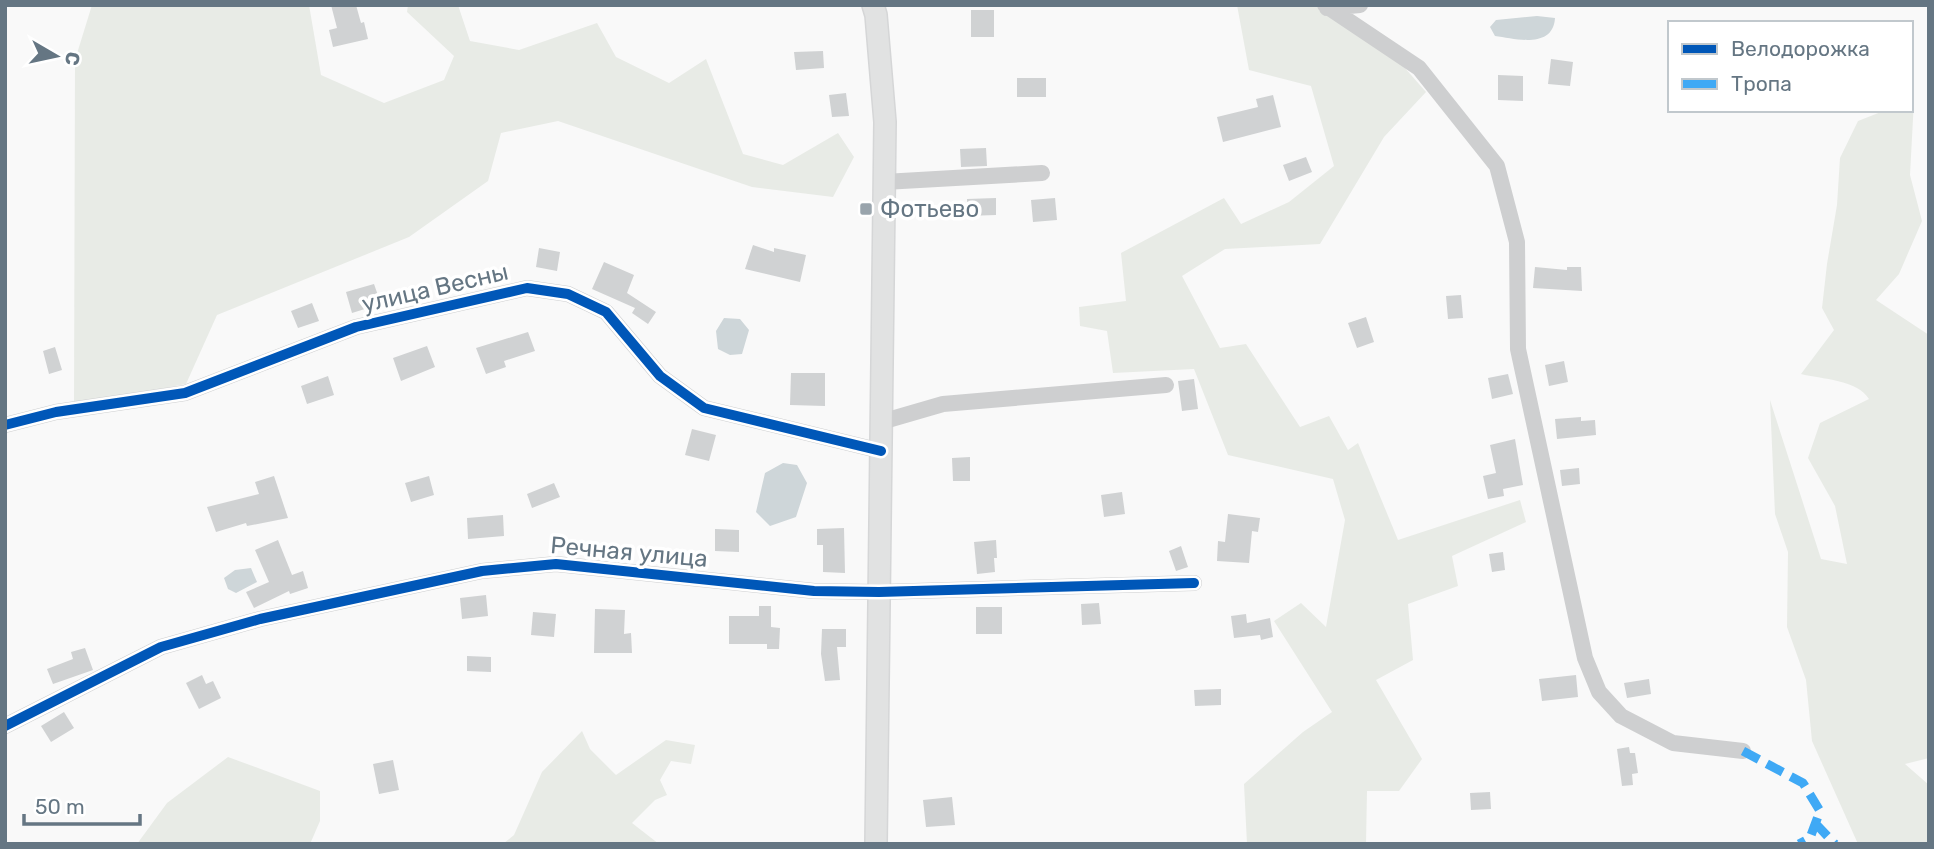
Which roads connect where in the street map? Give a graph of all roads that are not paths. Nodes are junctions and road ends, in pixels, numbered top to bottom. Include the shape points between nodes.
1 (873, 5) edge
2 (1360, 5) edge
3 (1326, 6) edge
4 (1042, 173) dead end
5 (884, 182) junction
6 (1166, 385) dead end
7 (881, 422) junction
8 (5, 425) edge
9 (881, 451) junction
10 (1194, 583) dead end
11 (879, 592) junction
12 (5, 726) edge
13 (1743, 751) dead end
14 (876, 844) edge

1 - 5 main road via 885,122
2 - 3 street
3 - 13 street via 1419,68 1497,166 1517,242 1518,349 1585,658 1599,692 1621,716 1673,743
4 - 5 street
5 - 7 main road
6 - 7 street via 943,404
7 - 9 main road
8 - 9 street, улица Весны via 56,412 185,393 356,327 527,288 568,294 606,312 660,376 704,408
9 - 11 main road
10 - 11 street, Речная улица
11 - 12 street, Речная улица via 814,591 556,564 482,571 260,619 161,647
11 - 14 main road

